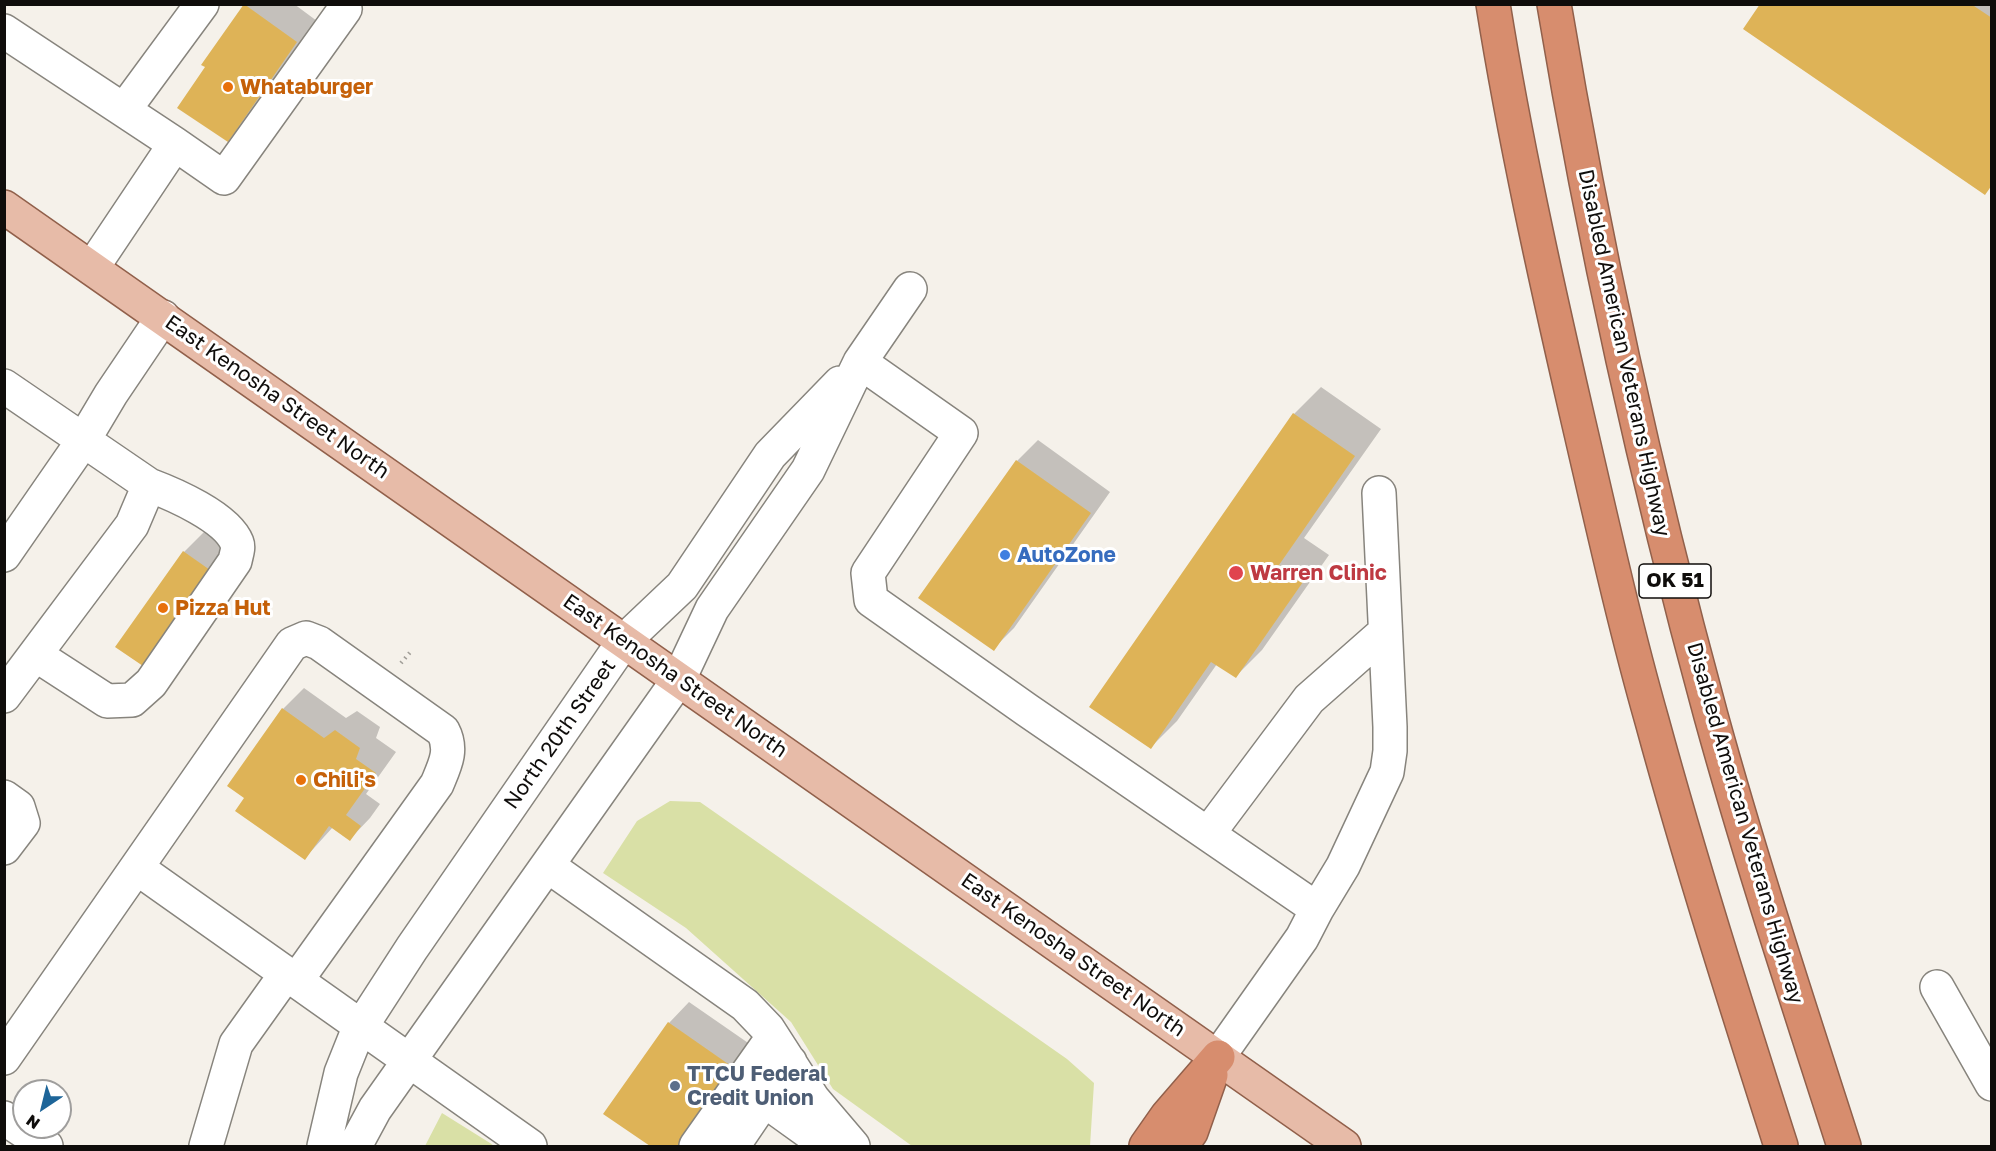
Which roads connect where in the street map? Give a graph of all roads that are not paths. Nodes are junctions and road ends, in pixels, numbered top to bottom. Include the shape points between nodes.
1 (202, 4) edge
2 (343, 4) edge
3 (1493, 4) edge
4 (1554, 4) edge
5 (4, 31) edge
6 (124, 110) junction
7 (175, 144) junction
8 (4, 207) edge
9 (92, 268) junction
10 (910, 289) dead end
11 (163, 317) junction
12 (860, 362) junction
13 (4, 386) edge
14 (83, 441) junction
15 (149, 485) junction
16 (1379, 493) dead end
17 (4, 555) edge
18 (1385, 632) junction
19 (624, 641) junction
20 (36, 655) junction
21 (679, 679) junction
22 (4, 696) edge
23 (4, 797) edge
24 (1208, 834) junction
25 (4, 848) edge
26 (548, 866) junction
27 (137, 868) junction
28 (1317, 909) junction
29 (291, 978) junction
30 (1937, 987) dead end
31 (361, 1027) junction
32 (781, 1049) junction
33 (1218, 1057) junction
34 (4, 1058) edge
35 (410, 1061) junction
36 (1987, 1066) edge
37 (4, 1118) edge
38 (747, 1133) edge
39 (46, 1146) edge
40 (206, 1146) edge
41 (324, 1146) edge
42 (355, 1146) edge
43 (530, 1146) edge
44 (696, 1146) edge
45 (797, 1146) edge
46 (828, 1146) edge
47 (854, 1146) edge
48 (1146, 1146) edge
49 (1181, 1146) edge
50 (1344, 1146) edge
51 (1781, 1146) edge
52 (1844, 1146) edge

1 - 6 street
2 - 7 street via 345,9 224,178
3 - 51 highway, OK 51 via 1555,320 1651,720 1710,924
4 - 52 highway, Disabled American Veterans Highway / OK 51 via 1588,194 1668,555 1753,861
5 - 6 street
6 - 7 street
7 - 9 street
8 - 9 main road, East Kenosha Street North
9 - 11 main road, East Kenosha Street North
10 - 12 street, North 20th Street
11 - 14 street
11 - 19 main road, East Kenosha Street North
12 - 19 street, North 20th Street via 770,455 681,586
12 - 21 street, North 20th Street via 808,470 712,609
12 - 24 street via 961,433 868,573 871,600
13 - 14 street
14 - 15 street
14 - 17 street
15 - 20 street via 132,525
15 - 20 street via 204,511 232,533 238,545 235,561 151,683 132,700 107,701
16 - 18 street
18 - 24 street via 1309,699
18 - 28 street via 1390,735 1387,772 1343,866
19 - 21 main road, East Kenosha Street North
19 - 31 street, North 20th Street
20 - 22 street
21 - 26 street, North 20th Street
21 - 33 main road, East Kenosha Street North
23 - 25 street via 18,807 22,823
24 - 28 street
26 - 32 street via 745,1005
26 - 35 street, North 20th Street
27 - 29 street
27 - 29 street via 291,644 306,638 319,643 390,693 443,731 449,742 447,761 436,784
27 - 34 street
28 - 33 street via 1302,938
29 - 31 street
29 - 40 street via 236,1044
30 - 36 street
31 - 35 street
31 - 41 street, North 20th Street via 341,1073
32 - 38 street
32 - 44 street
32 - 47 street via 813,1099
33 - 48 highway
33 - 49 highway via 1191,1132
33 - 50 main road, East Kenosha Street North
35 - 42 street, North 20th Street via 375,1109
35 - 43 street
37 - 39 street
38 - 45 street
38 - 46 street

